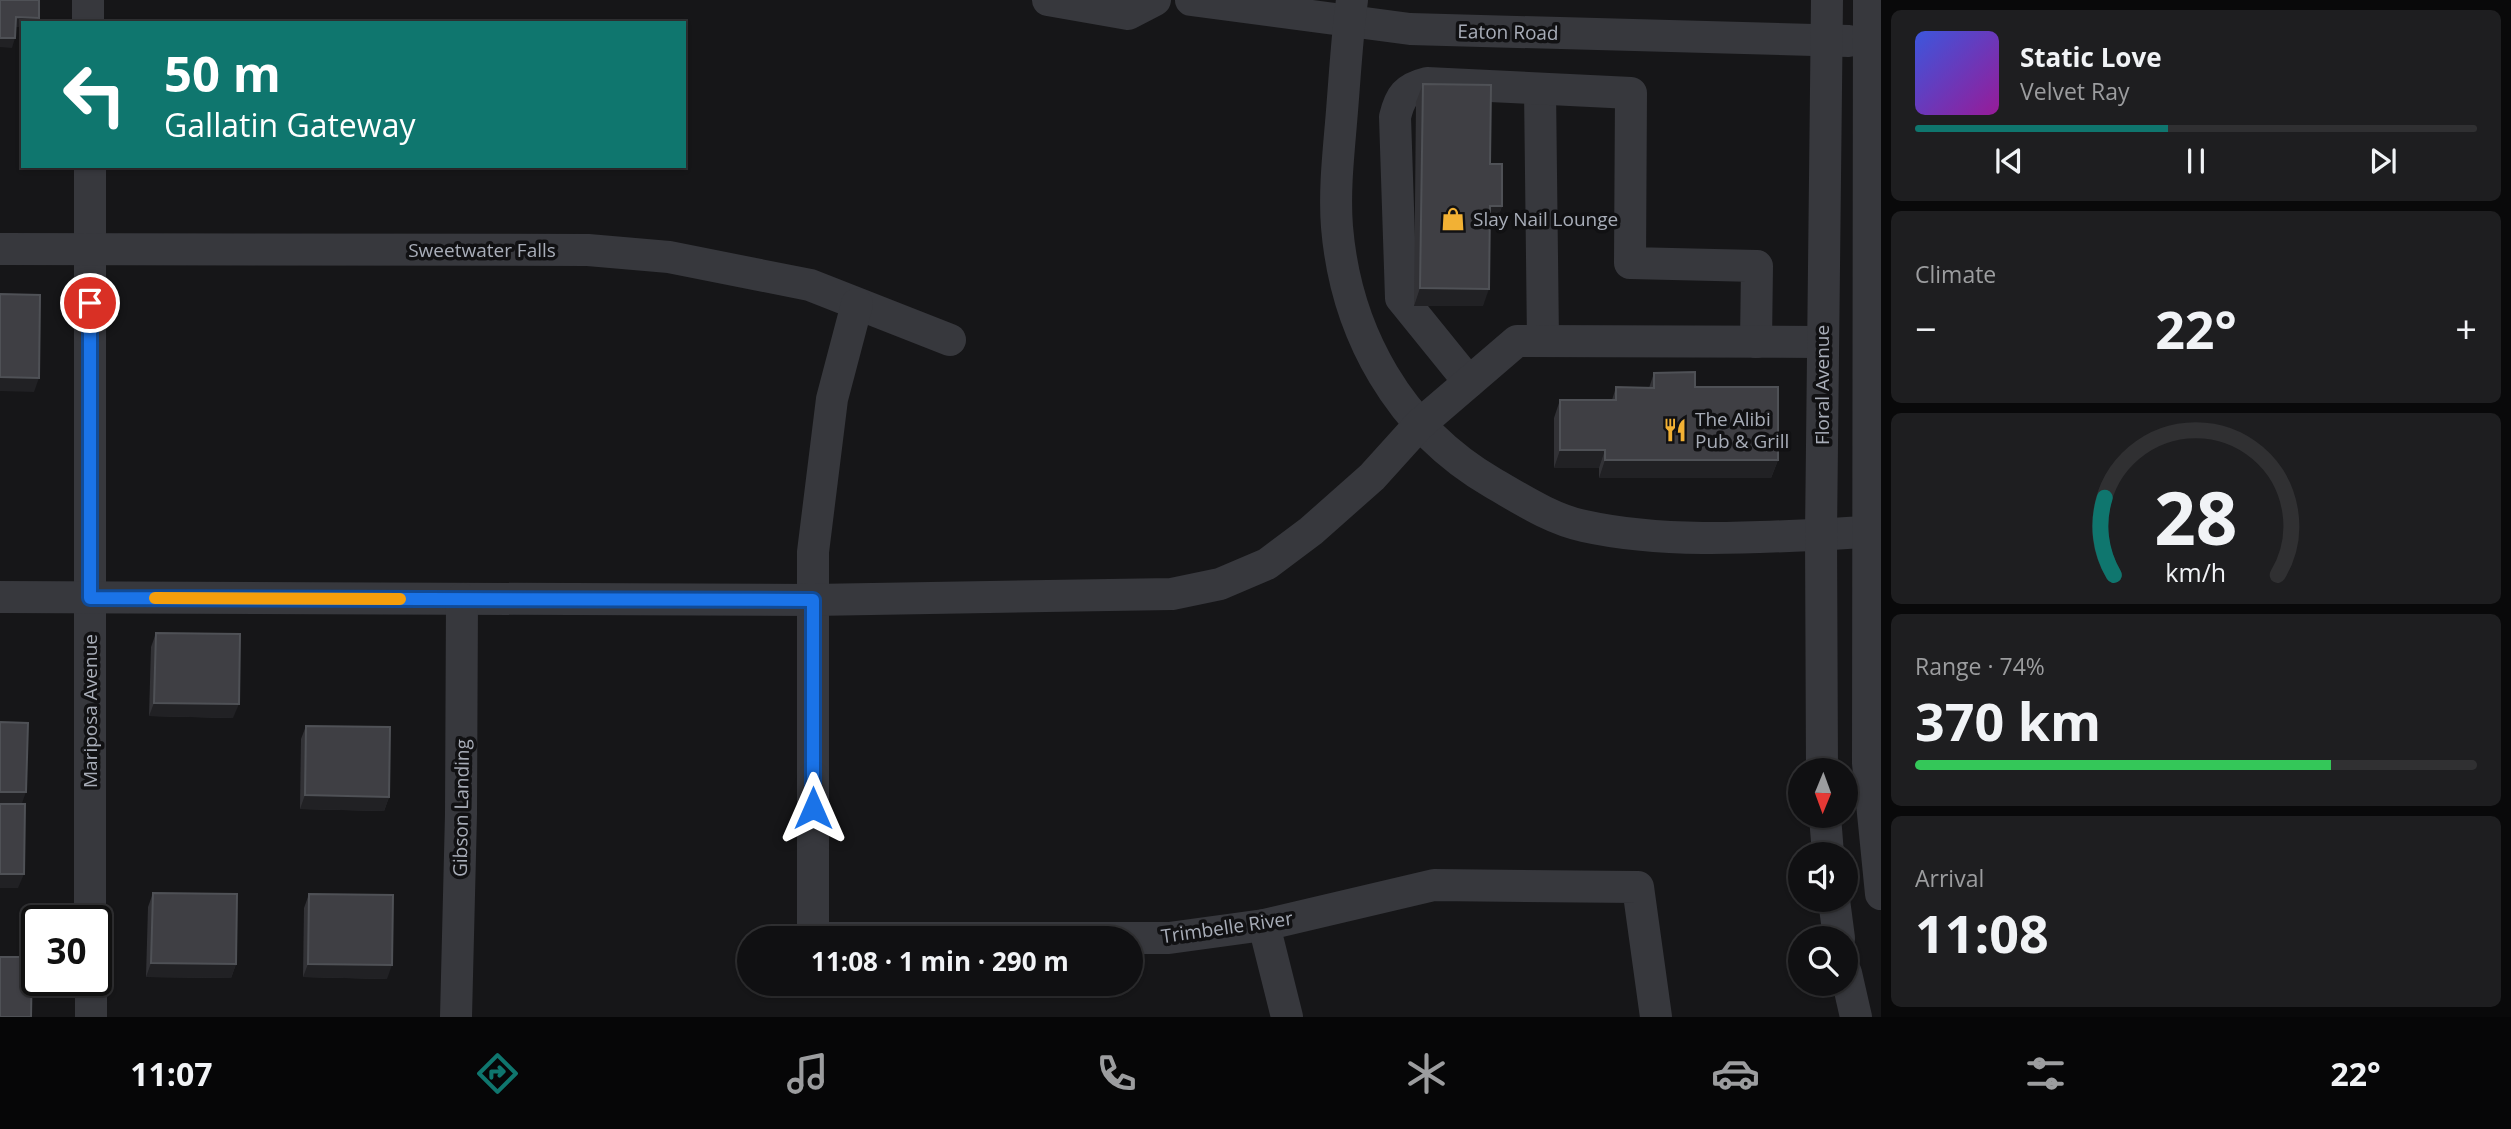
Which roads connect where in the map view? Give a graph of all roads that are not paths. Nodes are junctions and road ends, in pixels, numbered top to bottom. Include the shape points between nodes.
1 (88, 0) edge
2 (1048, 0) edge
3 (1155, 0) edge
4 (1191, 0) edge
5 (1825, 0) edge
6 (1873, 4) edge
7 (1350, 11) edge
8 (88, 21) edge
9 (1828, 41) junction
10 (1875, 41) edge
11 (1540, 89) junction
12 (90, 168) edge
13 (0, 250) edge
14 (91, 250) junction
15 (857, 304) junction
16 (950, 340) dead end
17 (1543, 341) junction
18 (1756, 342) junction
19 (1823, 342) junction
20 (1469, 382) junction
21 (1419, 425) junction
22 (1869, 532) junction
23 (1821, 534) junction
24 (0, 597) edge
25 (90, 598) junction
26 (462, 599) junction
27 (813, 600) junction
28 (1822, 758) edge
29 (1881, 894) edge
30 (90, 905) edge
31 (1264, 925) junction
32 (91, 996) edge
33 (1851, 996) edge
34 (91, 1017) edge
35 (456, 1017) edge
36 (1287, 1017) edge
37 (1656, 1017) edge
38 (1856, 1017) edge

1 - 8 street
2 - 3 street via 1128,14
4 - 7 street, Eaton Road
5 - 6 street
5 - 9 street, Floral Avenue
6 - 10 street
7 - 9 street, Eaton Road via 1410,29
7 - 21 street via 1337,174 1337,226 1346,285 1369,351
9 - 10 street, Eaton Road
9 - 19 street, Floral Avenue
10 - 22 street
11 - 17 street
11 - 18 street via 1631,93 1630,263 1757,266
11 - 20 street via 1427,83 1412,86 1400,97 1395,117 1401,298
12 - 14 street, Mariposa Avenue
13 - 14 street, Sweetwater Falls
14 - 15 street, Sweetwater Falls via 588,250 669,257 810,285
14 - 25 street, Mariposa Avenue
15 - 16 street, Sweetwater Falls
15 - 27 street via 832,399 813,552
17 - 18 street
17 - 20 street via 1517,341
18 - 19 street
19 - 23 street, Floral Avenue
20 - 21 street
21 - 23 street via 1479,475 1535,508 1581,526 1630,534
21 - 27 street via 1371,478 1311,531 1267,564 1220,584 1172,594
22 - 23 street
22 - 29 street via 1868,763
23 - 28 street, Floral Avenue
24 - 25 street
25 - 26 street
25 - 30 street, Mariposa Avenue
26 - 27 street
26 - 35 street, Gibson Landing
27 - 31 street, Trimbelle River via 813,938 1169,938
31 - 36 street
31 - 37 street, Trimbelle River via 1434,885 1639,887
32 - 34 street
33 - 38 street

